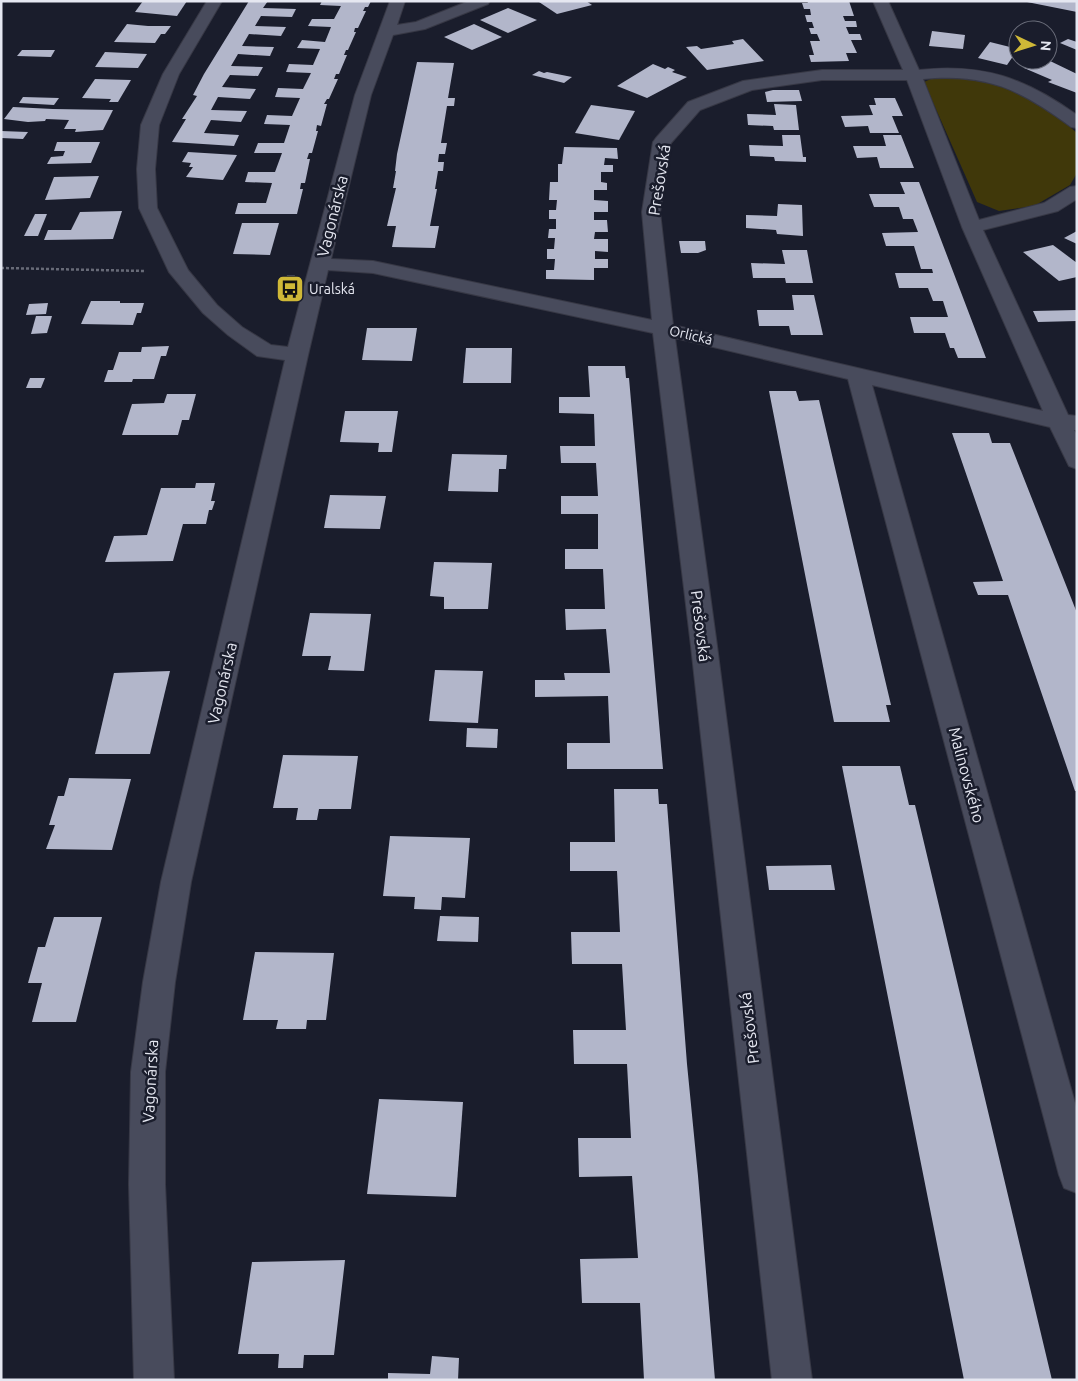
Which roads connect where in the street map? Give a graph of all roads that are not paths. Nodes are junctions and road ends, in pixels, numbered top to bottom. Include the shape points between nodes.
1 (215, 1) edge
2 (398, 1) edge
3 (483, 1) edge
4 (880, 1) edge
5 (386, 32) junction
6 (913, 75) junction
7 (1077, 123) edge
8 (1077, 191) edge
9 (972, 227) junction
10 (320, 264) junction
11 (663, 328) junction
12 (297, 355) junction
13 (858, 375) junction
14 (1068, 422) edge
15 (1077, 462) edge
16 (1077, 1175) edge
17 (154, 1380) edge
18 (792, 1380) edge

1 - 12 street via 171,74 150,125 146,168 148,208 179,272 210,309 250,343 265,351
2 - 5 street, Vagonárska
3 - 5 street via 420,26
4 - 6 street
5 - 10 street, Vagonárska via 363,95
6 - 7 street, Prešovská via 944,72 980,75 1014,84 1044,99
6 - 9 street
6 - 11 street, Prešovská via 822,75 749,84 694,106 662,142 651,212
8 - 9 street via 1051,207
9 - 14 street
10 - 11 street, Orlická via 373,267
10 - 12 street, Vagonárska
11 - 13 street, Orlická
11 - 18 street, Prešovská
12 - 17 street, Vagonárska via 176,882 159,982 148,1072 146,1184
13 - 14 street, Orlická
13 - 16 street, Malinovského
14 - 15 street

